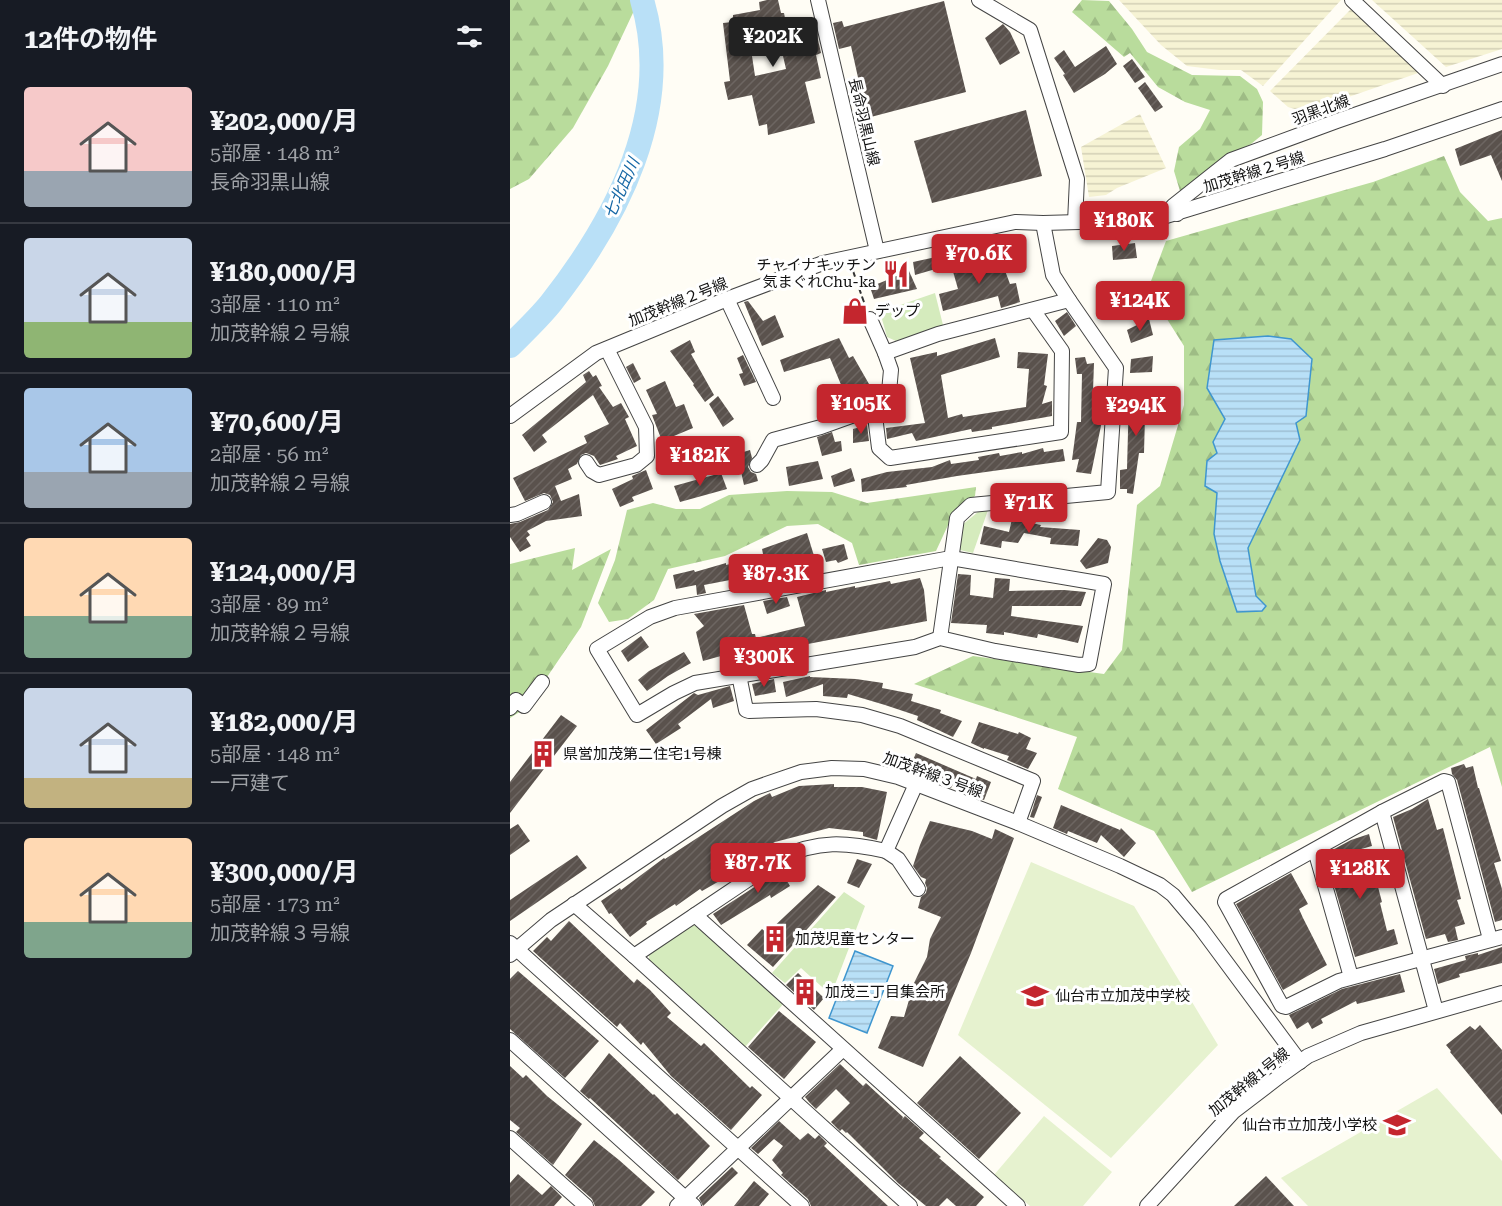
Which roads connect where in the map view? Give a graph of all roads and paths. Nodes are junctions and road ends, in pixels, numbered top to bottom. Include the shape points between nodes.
1 (818, 0) edge
2 (979, 0) edge
3 (1352, 0) edge
4 (1502, 64) edge
5 (1443, 86) junction
6 (1502, 109) edge
7 (1177, 214) junction
8 (1075, 222) junction
9 (1043, 223) junction
10 (877, 251) junction
11 (848, 257) junction
12 (727, 299) junction
13 (1069, 300) junction
14 (1033, 310) junction
15 (870, 319) joint
16 (607, 349) junction
17 (885, 353) junction
18 (773, 398) dead end
19 (874, 408) junction
20 (510, 417) edge
21 (586, 462) dead end
22 (757, 465) dead end
23 (544, 502) dead end
24 (510, 515) edge
25 (951, 558) junction
26 (940, 638) junction
27 (739, 675) junction
28 (542, 682) dead end
29 (510, 708) edge
30 (916, 784) junction
31 (1382, 813) junction
32 (1018, 823) junction
33 (1315, 850) junction
34 (886, 851) junction
35 (918, 889) dead end
36 (574, 904) junction
37 (695, 915) junction
38 (1496, 938) edge
39 (512, 949) edge
40 (634, 956) junction
41 (1421, 958) junction
42 (1351, 977) junction
43 (1502, 993) edge
44 (1436, 1011) junction
45 (510, 1040) edge
46 (843, 1049) junction
47 (1299, 1062) junction
48 (790, 1098) junction
49 (510, 1138) edge
50 (738, 1148) junction
51 (685, 1203) edge
52 (586, 1206) edge
53 (802, 1206) edge
54 (910, 1206) edge
55 (1018, 1206) edge
56 (1147, 1206) edge

1 - 10 street, 長命羽黒山線
2 - 8 street via 1030,30 1077,179
3 - 5 street
4 - 5 street, 羽黒北線
5 - 7 street, 羽黒北線 via 1231,160 1173,206
6 - 7 street, 加茂幹線２号線
7 - 8 street, 加茂幹線２号線 via 1153,220
8 - 9 street, 加茂幹線２号線
9 - 10 street, 加茂幹線２号線 via 1015,222
9 - 13 street via 1053,275
10 - 11 street, 加茂幹線２号線
11 - 12 street, 加茂幹線２号線
11 - 15 path
12 - 16 street, 加茂幹線２号線
12 - 18 street
13 - 14 street
13 - 25 street via 1116,368 1108,492 970,505 957,518
14 - 17 street via 939,334
14 - 19 street via 1062,351 1061,432 890,458 879,448
15 - 17 street
16 - 20 street, 加茂幹線２号線 via 596,353
16 - 21 street via 646,428 647,456 636,465 599,475
17 - 19 street via 891,370 889,392
19 - 22 street via 773,440
23 - 24 street
25 - 26 street
25 - 26 street via 1104,584 1089,664 995,651
25 - 27 street via 675,608 650,617 597,649 637,715 695,683
26 - 27 street via 915,647
27 - 32 street via 746,710 816,709 862,715 900,726 1033,781
28 - 29 street via 524,706 516,700
30 - 32 street, 加茂幹線３号線
30 - 34 street
30 - 36 street, 加茂幹線３号線 via 881,772 848,768 801,772 770,781 722,806
31 - 33 street
31 - 38 street via 1448,782
31 - 41 street
32 - 47 street, 加茂幹線３号線 via 1146,878 1173,895
33 - 42 street
33 - 42 street via 1225,902 1282,1006
34 - 35 street via 898,859
34 - 37 street via 841,843 805,848 780,858
36 - 39 street, 加茂幹線３号線
36 - 40 street
37 - 40 street
37 - 46 street
38 - 41 street
39 - 50 street
40 - 48 street
41 - 42 street
41 - 44 street
43 - 44 street, 加茂幹線1号線
44 - 47 street, 加茂幹線1号線 via 1361,1033
45 - 51 street
46 - 48 street
46 - 55 street
47 - 56 street, 加茂幹線1号線 via 1233,1112
48 - 50 street
48 - 54 street
49 - 52 street
50 - 51 street
50 - 53 street

